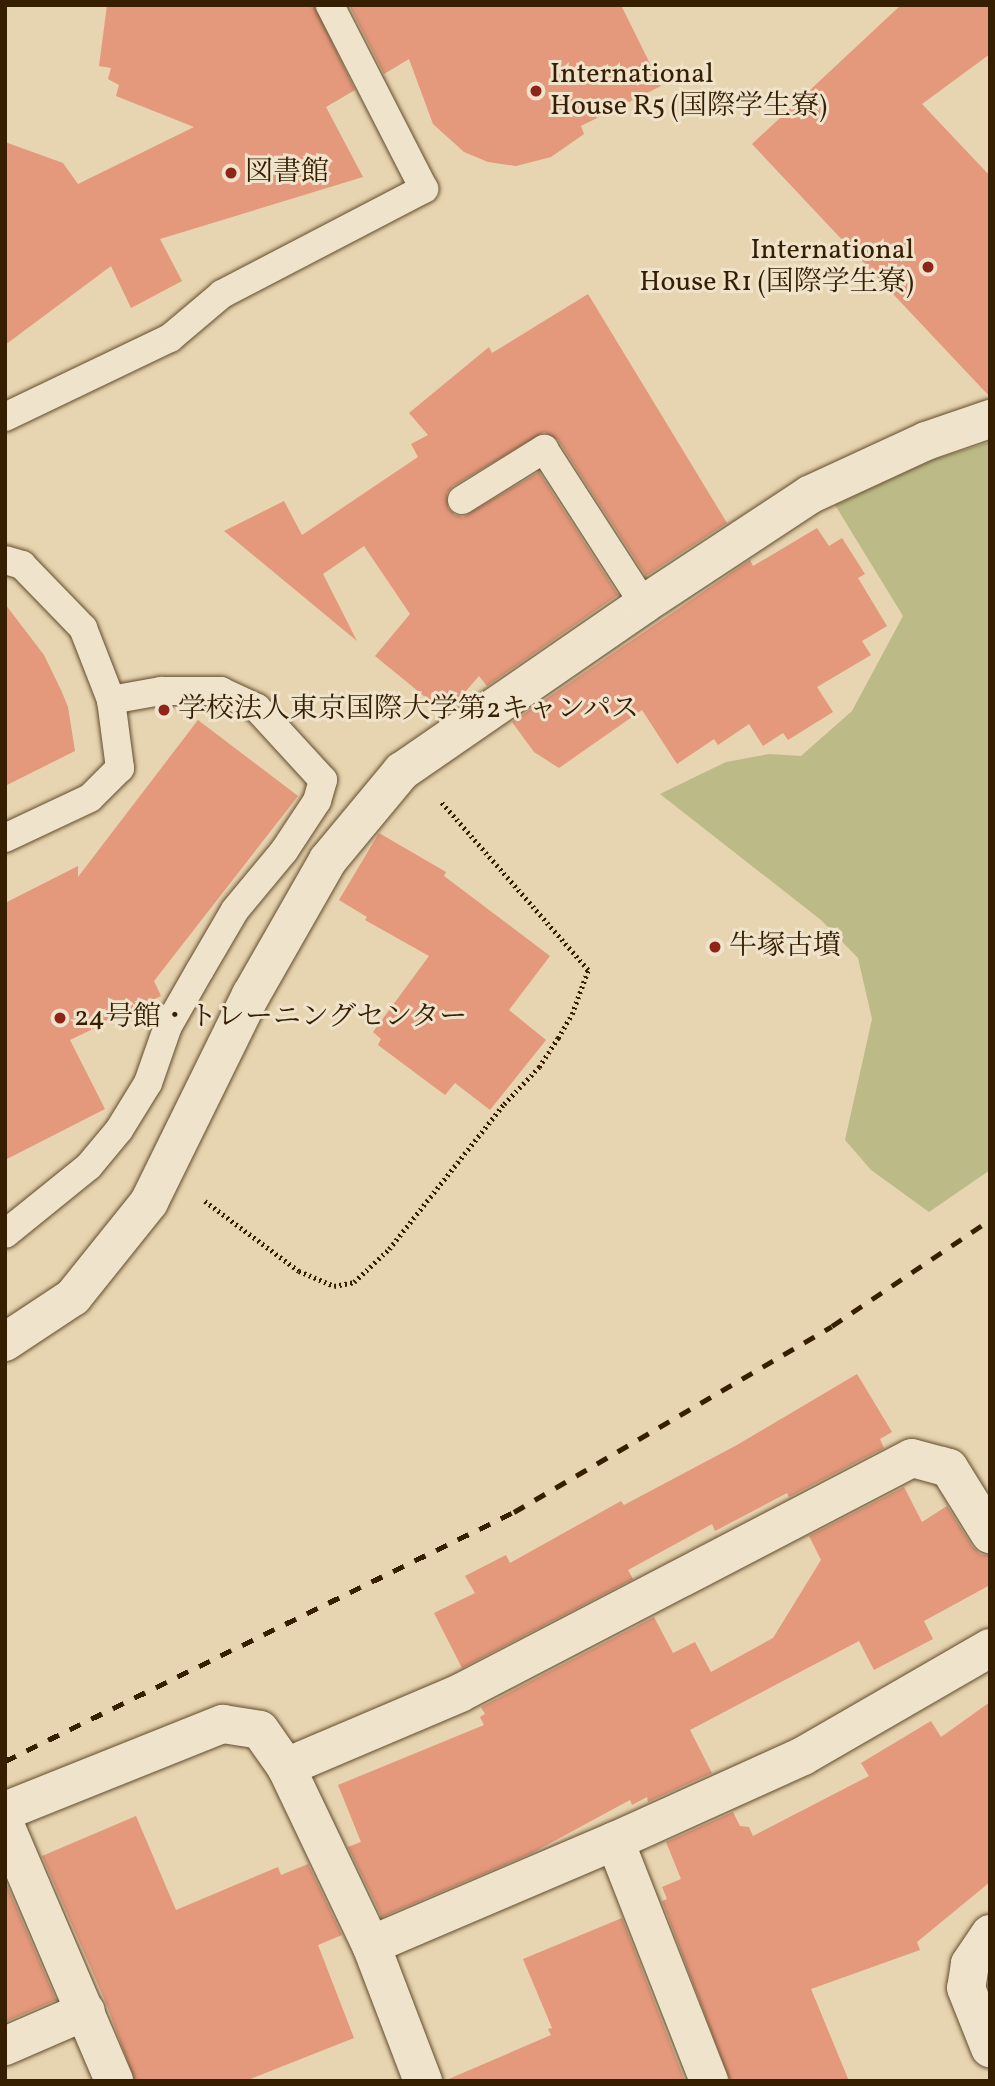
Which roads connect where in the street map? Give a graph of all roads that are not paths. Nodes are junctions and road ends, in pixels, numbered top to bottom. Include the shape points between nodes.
1 (330, 5) edge
2 (5, 417) edge
3 (990, 419) edge
4 (462, 500) dead end
5 (5, 560) edge
6 (644, 604) junction
7 (111, 699) junction
8 (5, 838) edge
9 (5, 1234) edge
10 (5, 1342) edge
11 (990, 1534) edge
12 (990, 1648) edge
13 (286, 1768) junction
14 (5, 1811) edge
15 (5, 1825) edge
16 (615, 1842) junction
17 (990, 1934) edge
18 (371, 1945) junction
19 (86, 2011) junction
20 (5, 2046) edge
21 (990, 2048) edge
22 (114, 2081) edge
23 (423, 2081) edge
24 (709, 2081) edge

1 - 2 lane via 424,189 222,294 170,338
3 - 6 street via 926,441 809,495
4 - 6 lane via 544,449
5 - 7 lane via 22,565 83,628
6 - 10 street via 402,771 328,860 251,995 149,1202 73,1297
7 - 8 lane via 120,768 90,798
7 - 9 lane via 161,691 221,691 257,708 323,780 317,801 284,851 235,910 200,970 168,1026 148,1083 119,1130 89,1166
11 - 13 street via 948,1468 912,1458 460,1693
12 - 16 street via 803,1756
13 - 14 street via 260,1730 223,1724
13 - 18 street
15 - 19 street
16 - 18 street
16 - 24 street
17 - 21 street via 970,1964 965,1988
18 - 23 street
19 - 20 street
19 - 22 street

